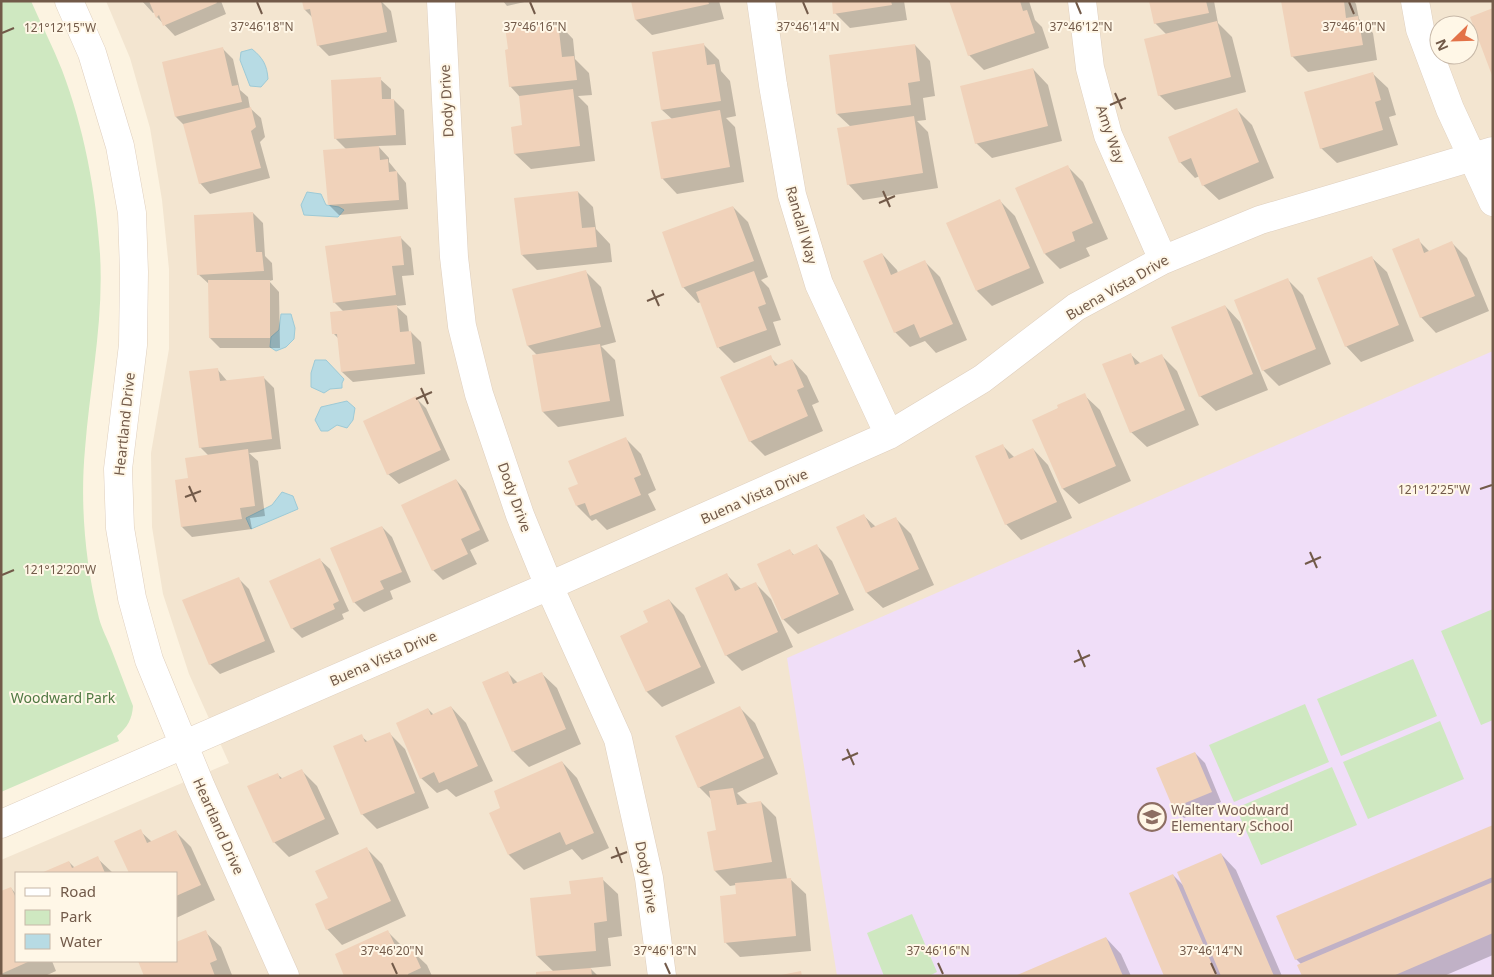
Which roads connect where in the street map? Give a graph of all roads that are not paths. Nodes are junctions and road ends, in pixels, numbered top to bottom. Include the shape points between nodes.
1 (68, 1) edge
2 (441, 1) edge
3 (761, 1) edge
4 (1082, 1) edge
5 (1415, 1) edge
6 (1482, 154) edge
7 (1493, 202) edge
8 (1163, 260) junction
9 (889, 435) junction
10 (549, 586) junction
11 (185, 744) junction
12 (1, 824) edge
13 (286, 976) edge
14 (662, 976) edge

1 - 11 street, Heartland Drive via 92,53 120,146 132,213 133,345 118,469 120,528 132,598 150,660
2 - 10 street, Dody Drive via 454,257 462,326 482,403 520,515
3 - 9 street, Randall Way via 792,195 819,284
4 - 8 street, Amy Way via 1090,68 1108,135
5 - 6 street via 1424,38 1450,109
6 - 7 street
6 - 8 street, Buena Vista Drive via 1260,220
8 - 9 street, Buena Vista Drive via 1076,307 982,379
9 - 10 street, Buena Vista Drive
10 - 11 street, Buena Vista Drive
10 - 14 street, Dody Drive via 618,739 649,878
11 - 12 street, Buena Vista Drive
11 - 13 street, Heartland Drive

